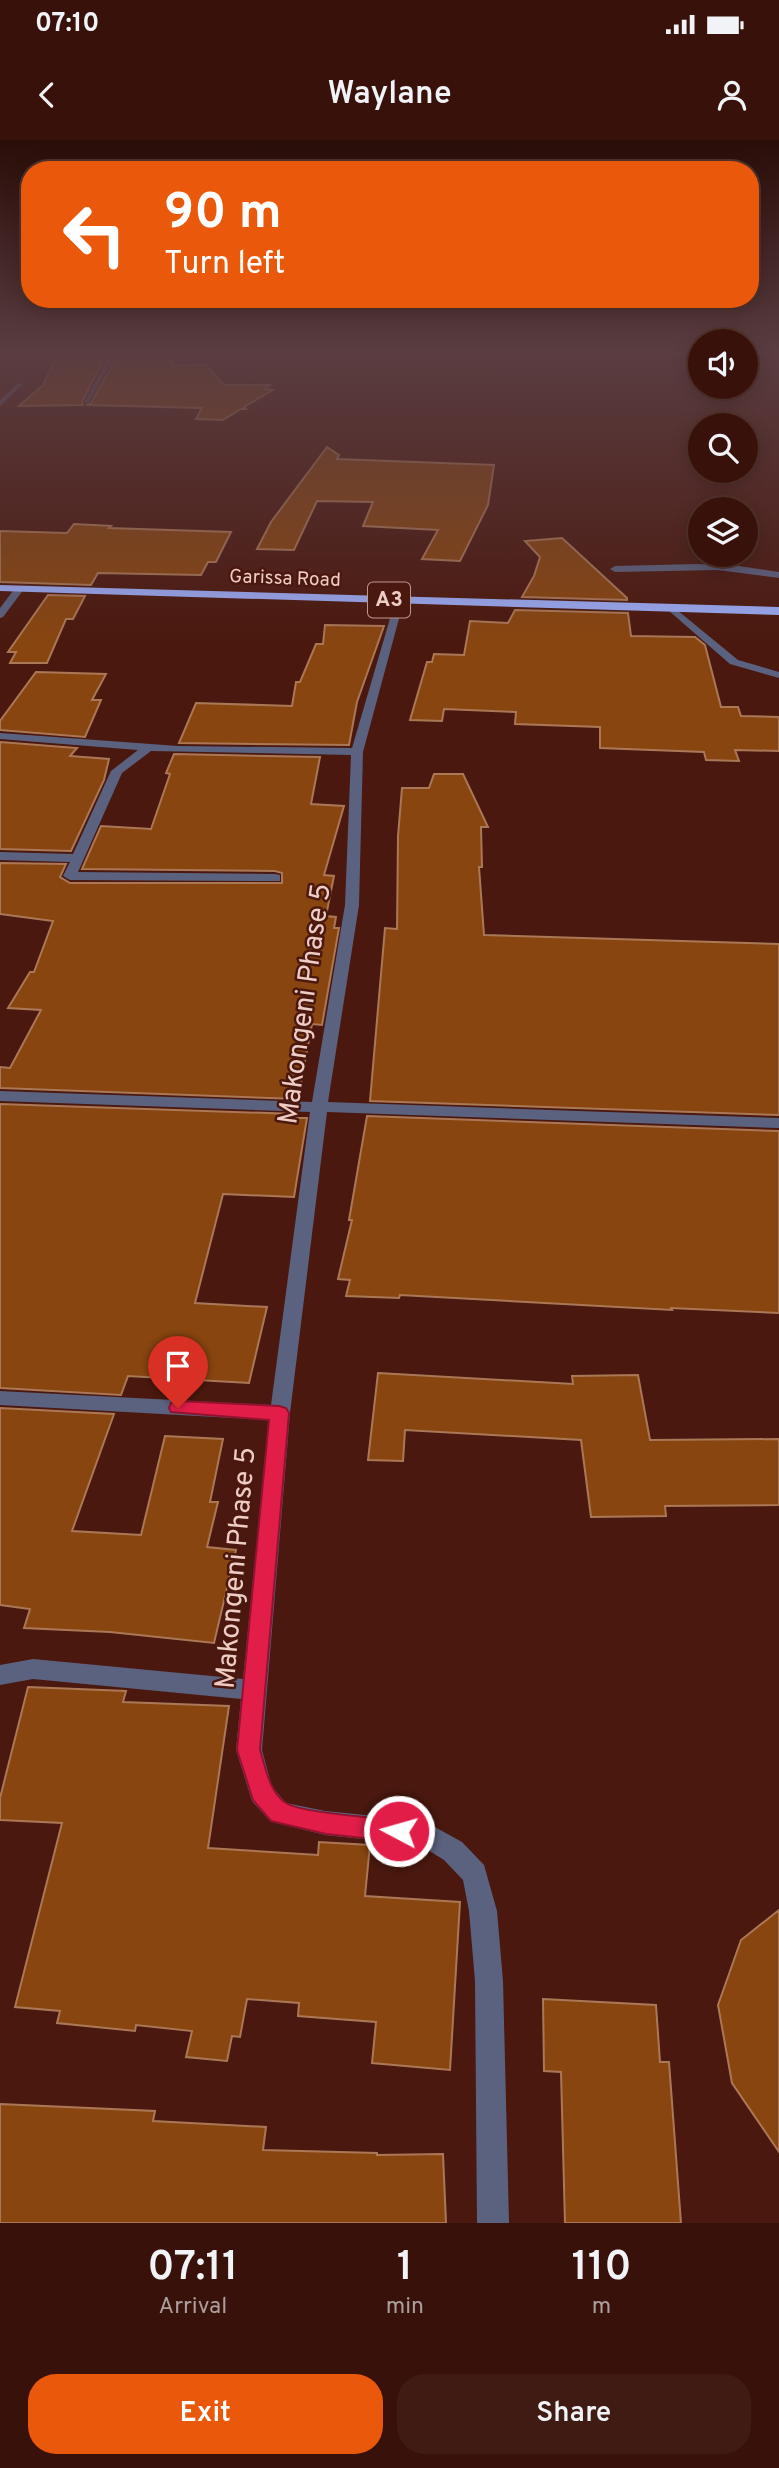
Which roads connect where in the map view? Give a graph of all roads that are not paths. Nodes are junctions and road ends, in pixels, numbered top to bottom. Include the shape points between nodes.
1 (615, 569) dead end
2 (779, 575) edge
3 (0, 589) edge
4 (19, 589) junction
5 (399, 600) junction
6 (671, 608) junction
7 (779, 611) edge
8 (0, 615) edge
9 (779, 675) edge
10 (0, 736) edge
11 (147, 749) junction
12 (357, 752) junction
13 (0, 856) edge
14 (78, 858) junction
15 (275, 878) dead end
16 (0, 1096) edge
17 (318, 1108) junction
18 (779, 1123) edge
19 (0, 1398) edge
20 (279, 1413) junction
21 (0, 1675) edge
22 (253, 1690) junction
23 (493, 2223) edge

1 - 2 street
3 - 4 highway, Garissa Road / A3
4 - 5 highway, Garissa Road / A3
4 - 8 street
5 - 6 highway, Garissa Road / A3
5 - 12 street, Makongeni Phase 5
6 - 7 highway, Garissa Road / A3
6 - 9 street via 734,662
10 - 11 street
11 - 12 street
11 - 14 street via 117,771
12 - 17 street, Makongeni Phase 5 via 352,905
13 - 14 street
14 - 15 street via 70,876
16 - 17 street
17 - 18 street
17 - 20 street, Makongeni Phase 5
19 - 20 street
20 - 22 street, Makongeni Phase 5
21 - 22 street via 33,1669
22 - 23 street, Makongeni Phase 5 via 249,1750 261,1793 279,1813 424,1833 453,1852 474,1874 483,1911 489,1981

